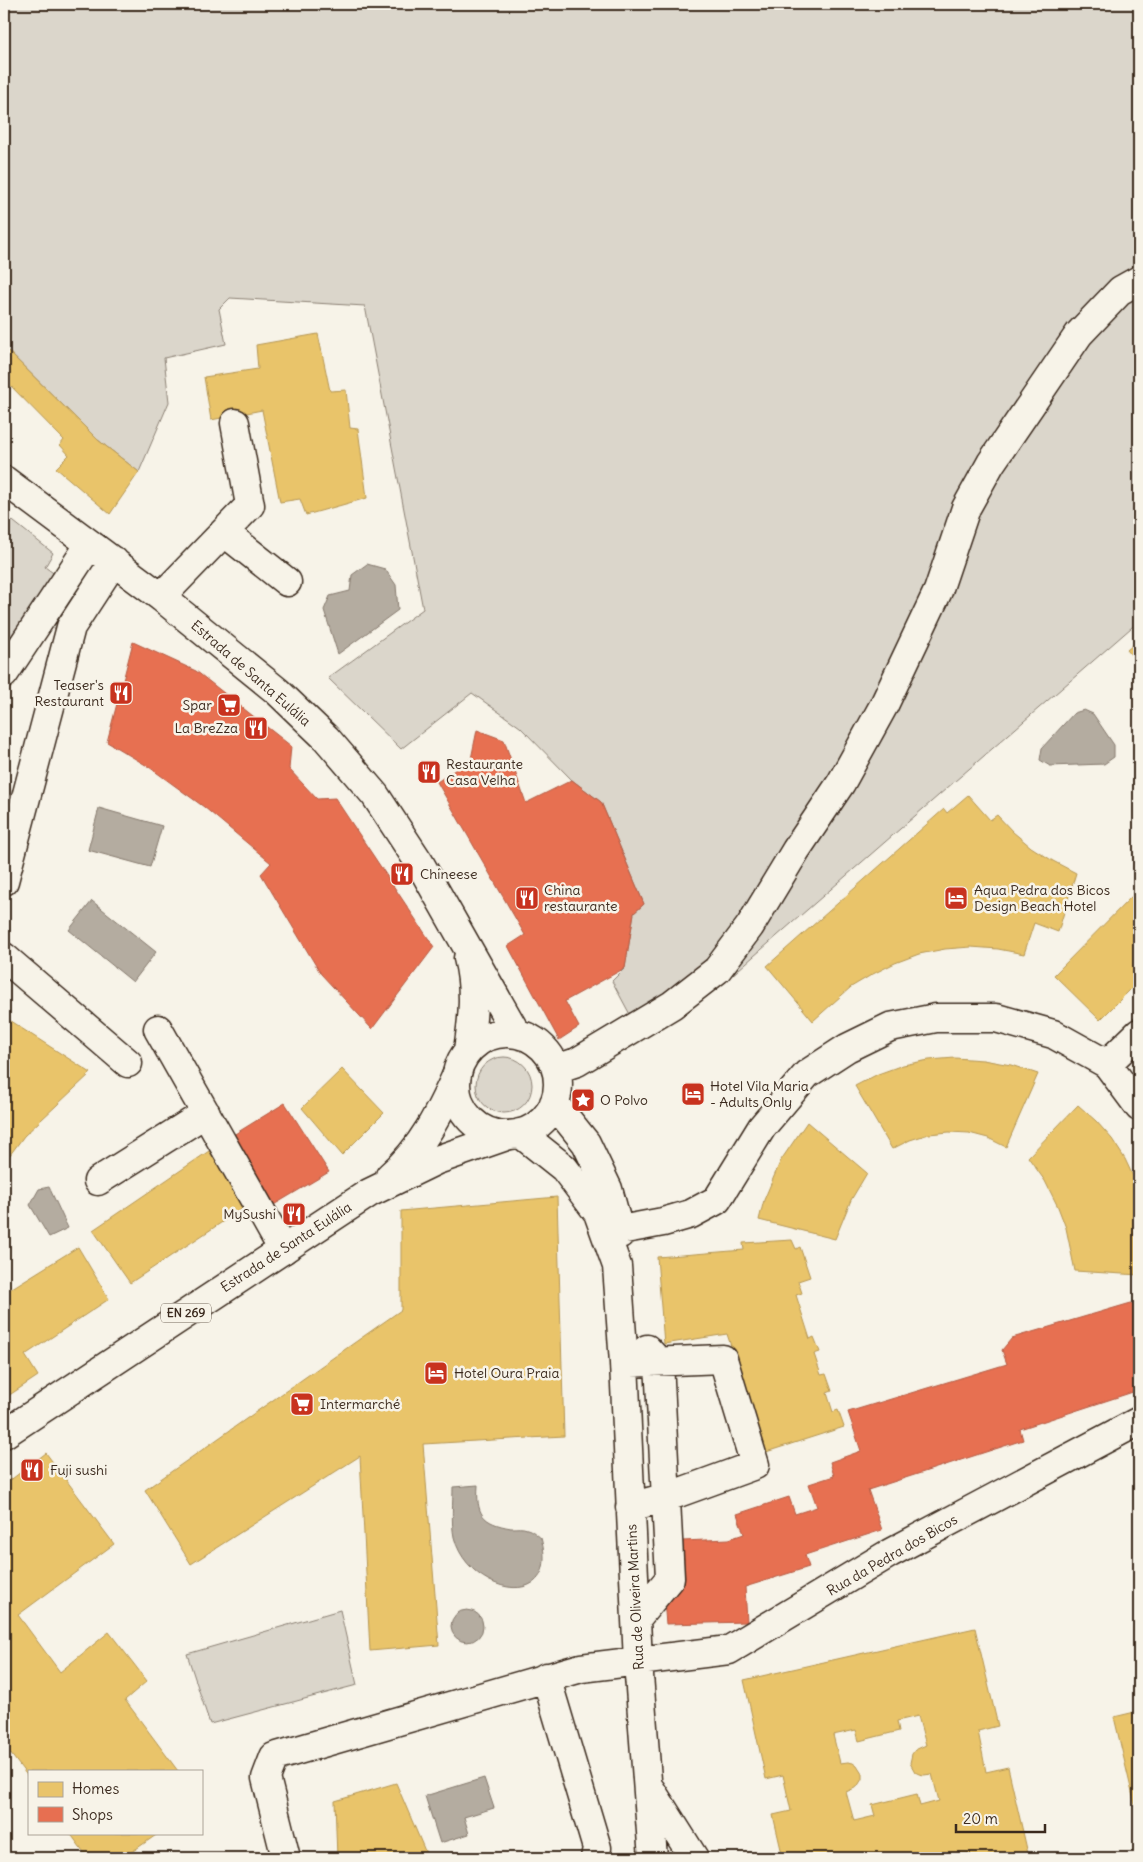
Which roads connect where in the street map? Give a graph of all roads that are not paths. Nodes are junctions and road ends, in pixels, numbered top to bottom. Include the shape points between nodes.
1 (1139, 280) edge
2 (236, 423) dead end
3 (4, 480) edge
4 (224, 532) junction
5 (90, 544) junction
6 (114, 562) junction
7 (287, 582) dead end
8 (161, 597) junction
9 (4, 674) edge
10 (4, 881) edge
11 (464, 939) junction
12 (4, 957) edge
13 (158, 1029) dead end
14 (1139, 1032) edge
15 (516, 1033) junction
16 (468, 1050) junction
17 (128, 1063) dead end
18 (1107, 1064) junction
19 (556, 1069) junction
20 (457, 1074) junction
21 (554, 1103) junction
22 (1139, 1106) edge
23 (206, 1113) junction
24 (515, 1134) junction
25 (98, 1181) dead end
26 (369, 1193) junction
27 (620, 1230) junction
28 (283, 1250) junction
29 (621, 1323) junction
30 (659, 1362) junction
31 (624, 1363) junction
32 (1139, 1421) edge
33 (4, 1434) edge
34 (666, 1496) junction
35 (630, 1506) junction
36 (637, 1618) junction
37 (638, 1662) junction
38 (546, 1677) junction
39 (648, 1784) junction
40 (286, 1858) edge
41 (595, 1858) edge
42 (653, 1858) edge
43 (694, 1858) edge

1 - 19 street via 1121,290 1079,334 991,463 966,508 938,591 884,705 841,783 750,926 717,970 672,1005 576,1062
2 - 4 street via 250,505
3 - 5 street, Estrada de Santa Eulália
4 - 7 street
4 - 8 street
5 - 6 street, Estrada de Santa Eulália
5 - 9 street
6 - 8 street, Estrada de Santa Eulália
6 - 10 street via 71,627
8 - 11 street, Estrada de Santa Eulália via 277,692 326,738 375,795
11 - 15 street, Estrada de Santa Eulália
11 - 16 street, Estrada de Santa Eulália via 472,976 474,1013
12 - 17 street
13 - 23 street
14 - 18 street
15 - 16 street via 490,1035
15 - 19 street via 541,1045
16 - 20 street, Estrada de Santa Eulália
18 - 22 street
18 - 27 street via 1053,1034 996,1018 936,1018 890,1027 847,1048 807,1074 762,1128 717,1200 673,1220
19 - 21 street, Estrada de Santa Eulália via 558,1080
20 - 24 street, Estrada de Santa Eulália via 456,1089 468,1117 494,1133
20 - 26 street, Estrada de Santa Eulália / EN 269 via 442,1108 422,1140 398,1169
21 - 24 street, Estrada de Santa Eulália via 541,1122
21 - 27 street, Rua de Oliveira Martins via 586,1143 608,1189
23 - 25 street
23 - 28 street
24 - 26 street, Estrada de Santa Eulália / EN 269 via 437,1160
24 - 29 street, Rua de Oliveira Martins via 564,1168 598,1213 617,1266
26 - 28 street, Estrada de Santa Eulália / EN 269
27 - 29 street, Rua de Oliveira Martins
28 - 33 street, Estrada de Santa Eulália / EN 269
29 - 30 street
29 - 31 street, Rua de Oliveira Martins
30 - 31 street
30 - 34 street
30 - 34 street via 723,1359 755,1465
31 - 35 street, Rua de Oliveira Martins
32 - 37 street, Rua da Pedra dos Bicos via 890,1554 729,1650
34 - 35 street
34 - 36 street via 670,1578
35 - 36 street, Rua de Oliveira Martins
36 - 37 street, Rua de Oliveira Martins
37 - 38 street, Rua da Pedra dos Bicos via 581,1668
37 - 39 street, Rua de Oliveira Martins
38 - 40 street, Rua da Pedra dos Bicos via 274,1757 266,1778
38 - 41 street via 597,1848
39 - 42 street
39 - 43 street, Rua de Oliveira Martins

